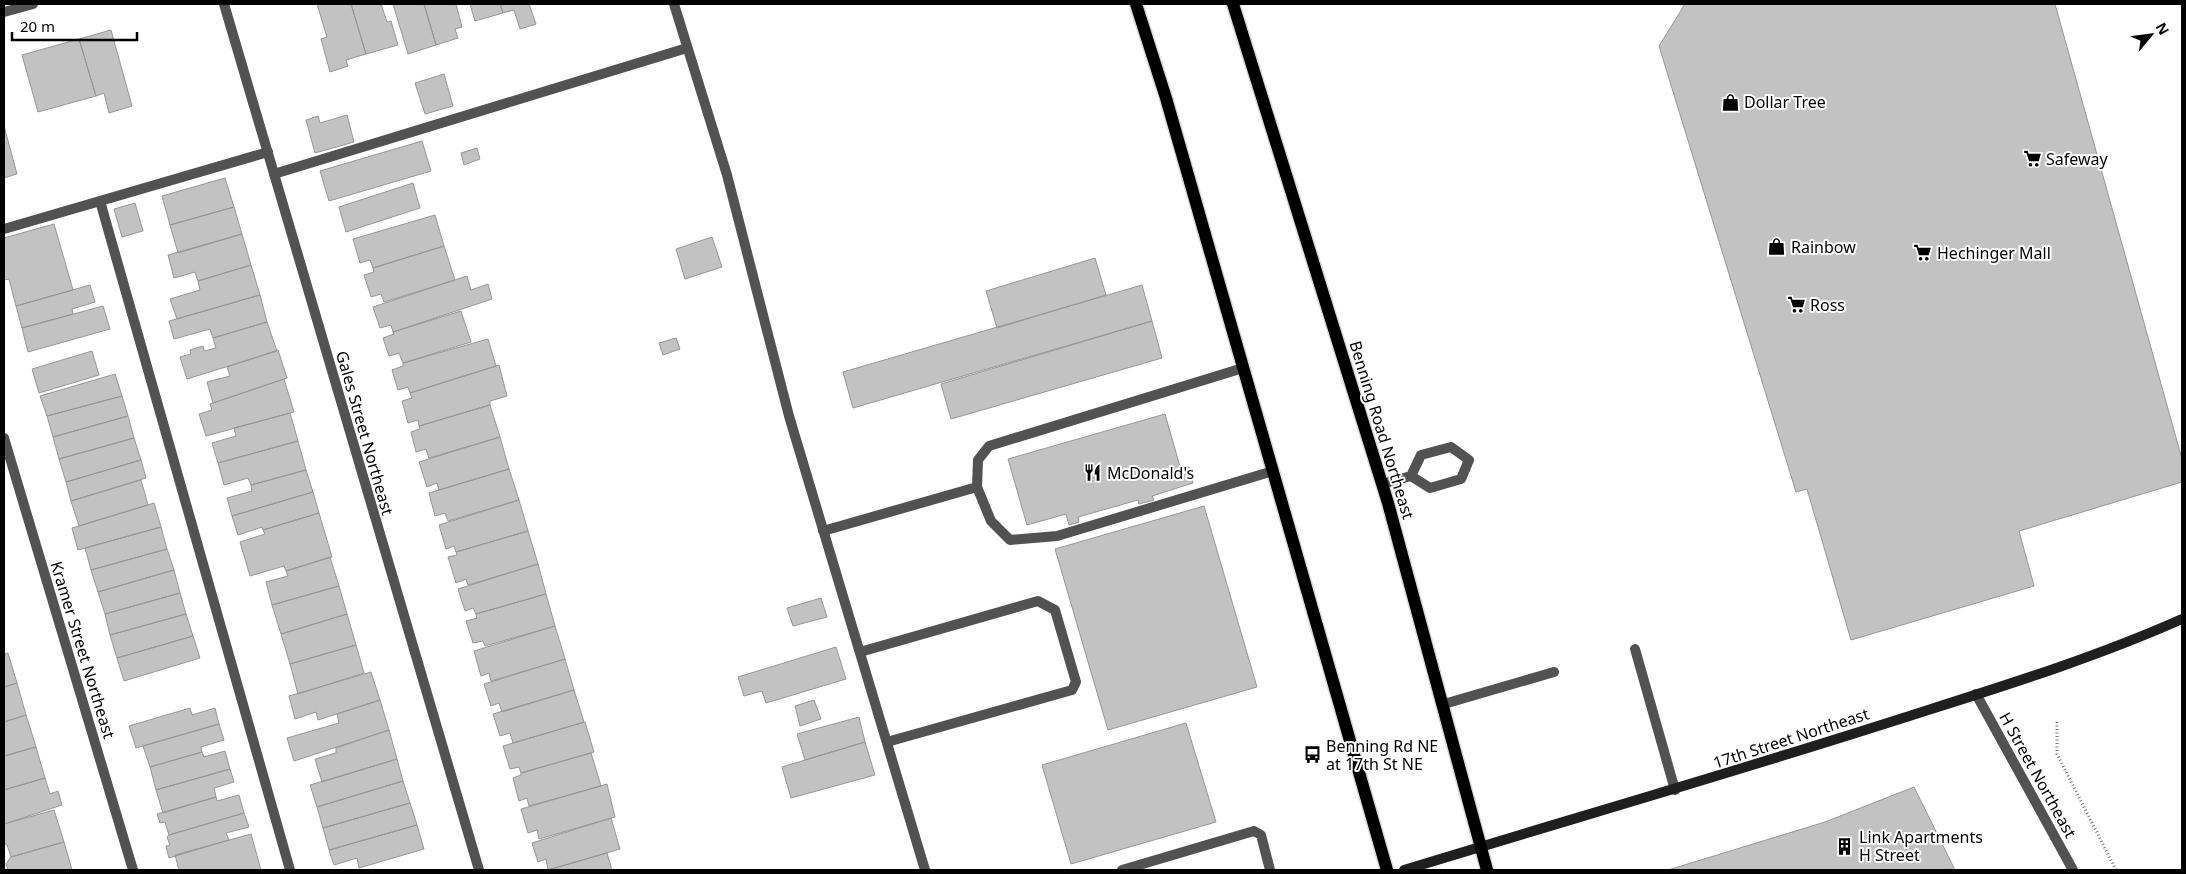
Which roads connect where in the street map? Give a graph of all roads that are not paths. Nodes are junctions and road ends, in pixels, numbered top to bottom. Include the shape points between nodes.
1 (33, 4) edge
2 (224, 4) edge
3 (674, 4) edge
4 (1136, 4) edge
5 (1233, 4) edge
6 (4, 12) edge
7 (687, 48) junction
8 (268, 152) junction
9 (274, 174) junction
10 (100, 201) junction
11 (4, 229) edge
12 (1243, 368) junction
13 (4, 438) edge
14 (1273, 471) junction
15 (1411, 476) junction
16 (1382, 484) junction
17 (977, 487) junction
18 (823, 531) junction
19 (2182, 619) edge
20 (1636, 649) dead end
21 (860, 652) junction
22 (1554, 672) dead end
23 (1976, 694) junction
24 (1444, 704) junction
25 (887, 742) junction
26 (1675, 790) junction
27 (1481, 846) junction
28 (133, 870) edge
29 (290, 870) edge
30 (479, 870) edge
31 (925, 870) edge
32 (1122, 870) edge
33 (1270, 870) edge
34 (1387, 870) edge
35 (1404, 870) edge
36 (1487, 870) edge
37 (2073, 870) edge

1 - 6 street
2 - 8 street, Gales Street Northeast
3 - 7 street
4 - 12 main road
5 - 16 main road, Benning Road Northeast
7 - 9 street
7 - 18 street via 727,175 789,416
8 - 9 street, Gales Street Northeast
8 - 10 street
9 - 30 street, Gales Street Northeast
10 - 11 street
10 - 29 street
12 - 14 main road
12 - 17 street via 989,446 978,460
13 - 28 street, Kramer Street Northeast
14 - 17 street via 1058,536 1010,540 991,521
14 - 34 main road
15 - 15 street via 1430,488 1461,479 1469,460 1452,447 1421,455
15 - 16 street
16 - 24 main road, Benning Road Northeast
17 - 18 street
18 - 21 street
19 - 23 main road, 17th Street Northeast via 2100,653
20 - 26 street
21 - 25 street
21 - 25 street via 1038,602 1054,610 1063,637 1076,682 1072,690
22 - 24 street
23 - 26 main road, 17th Street Northeast
23 - 37 street, H Street Northeast
24 - 27 main road, Benning Road Northeast
25 - 31 street
26 - 27 main road, 17th Street Northeast
27 - 35 main road, 17th Street Northeast
27 - 36 main road, Benning Road Northeast
32 - 33 street via 1254,831 1261,835

